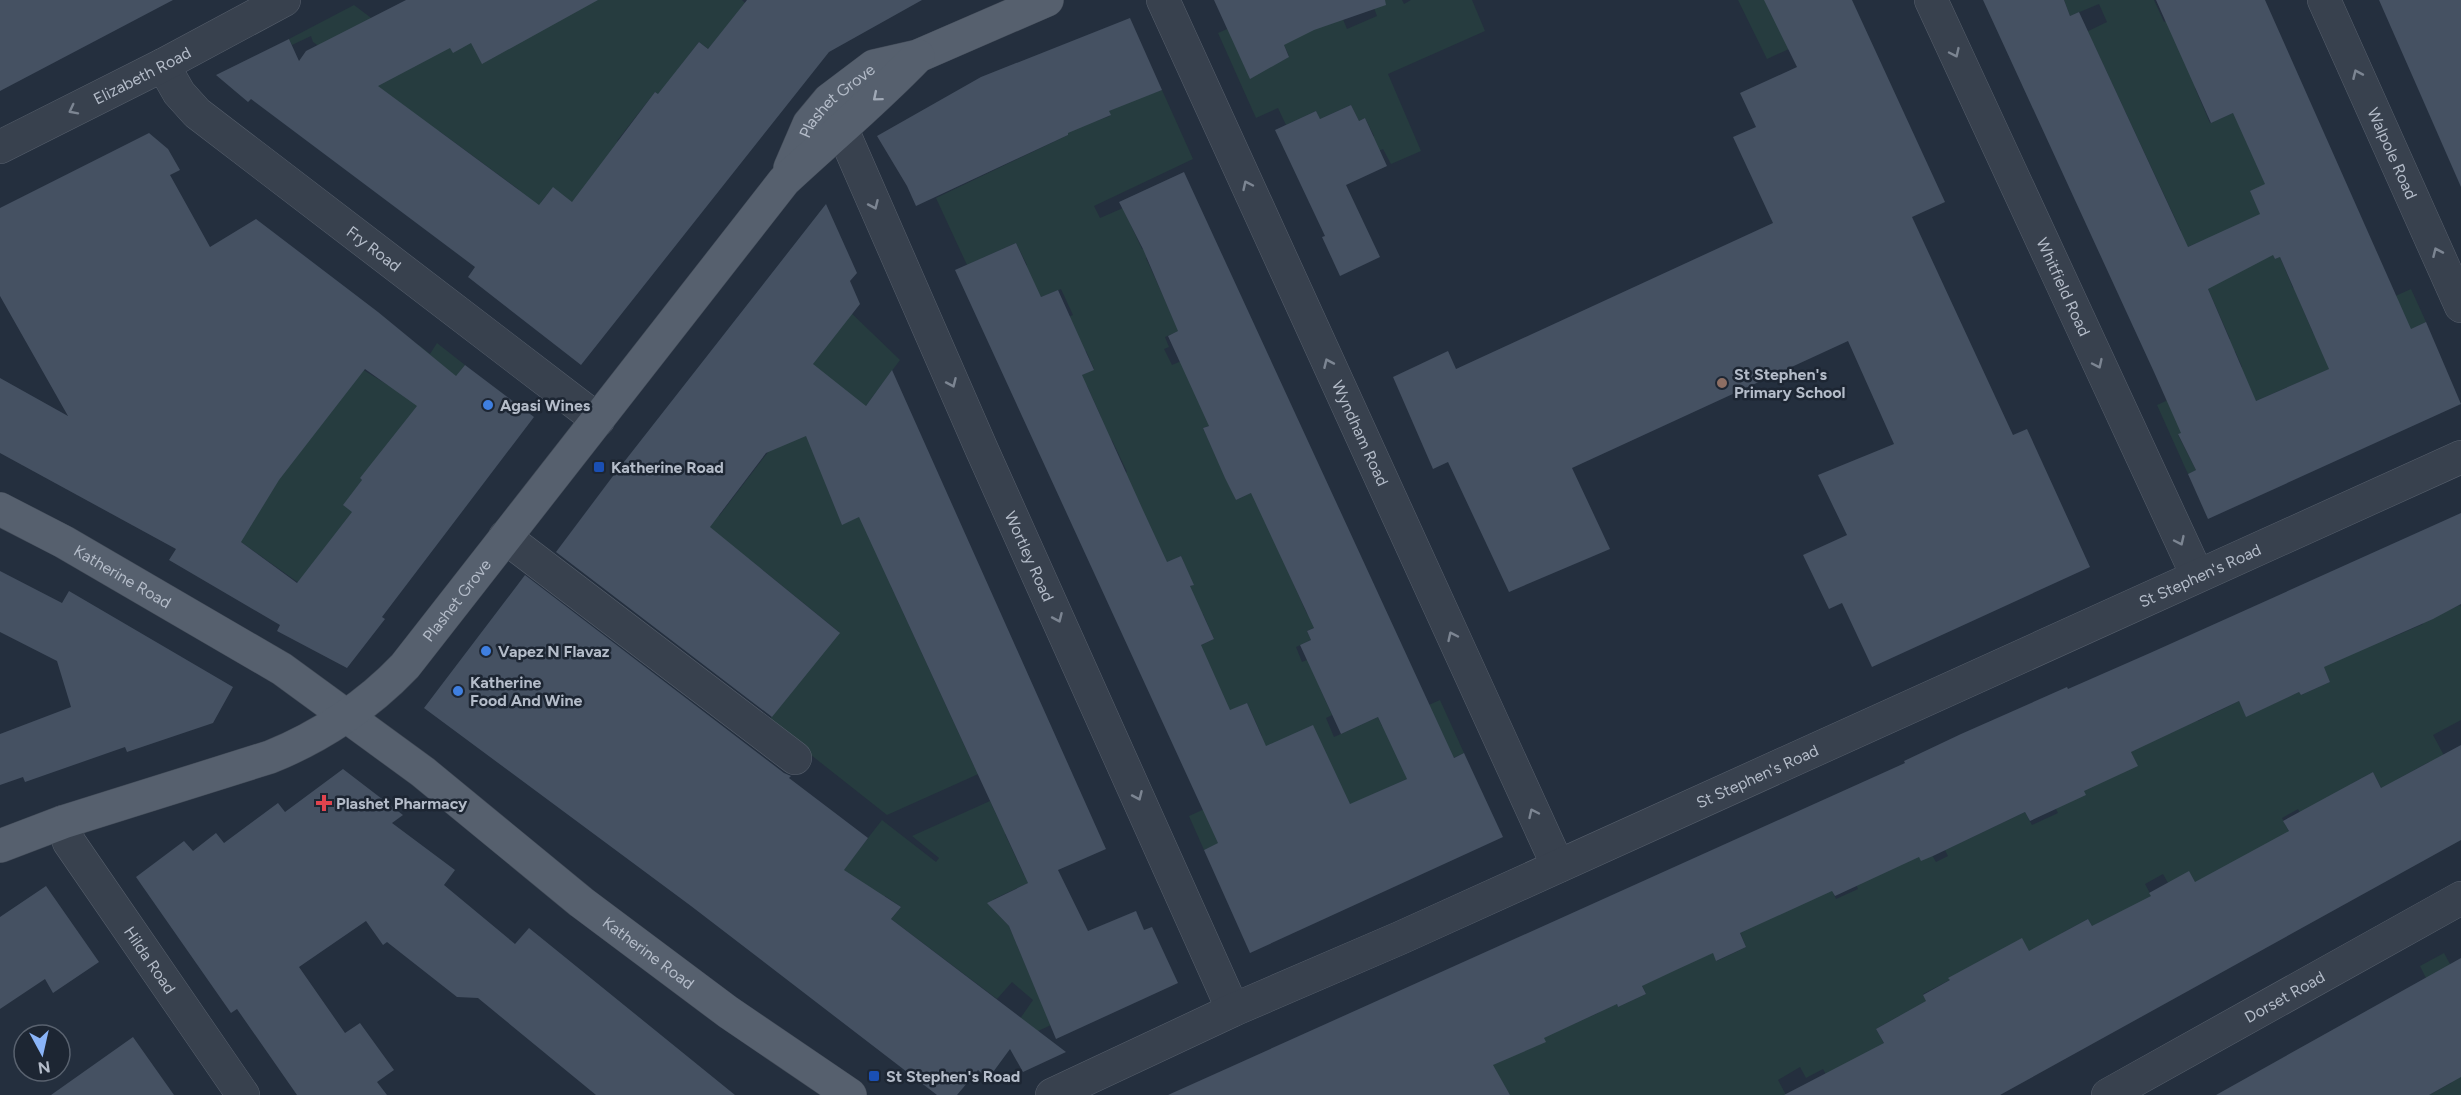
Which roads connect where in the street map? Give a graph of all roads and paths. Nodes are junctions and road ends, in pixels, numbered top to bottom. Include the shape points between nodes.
1 (284, 0) edge
2 (1047, 0) edge
3 (1163, 0) edge
4 (1930, 0) edge
5 (2324, 0) edge
6 (163, 65) junction
7 (835, 114) junction
8 (0, 147) edge
9 (2461, 306) edge
10 (598, 420) junction
11 (2461, 457) edge
12 (3, 517) edge
13 (505, 537) junction
14 (2197, 575) junction
15 (346, 716) junction
16 (795, 758) dead end
17 (63, 822) junction
18 (0, 846) edge
19 (1558, 866) junction
20 (2461, 898) edge
21 (1233, 1010) junction
22 (243, 1095) edge
23 (850, 1095) edge
24 (1052, 1095) edge
25 (2108, 1095) edge

1 - 6 street, Elizabeth Road
2 - 7 main road, Plashet Grove via 918,56 887,89
19 -> 3 street, Wyndham Road
4 -> 14 street, Whitfield Road
9 -> 5 street, Walpole Road
6 -> 8 street, Elizabeth Road
6 - 10 street, Fry Road via 179,93 197,113
7 - 10 main road, Plashet Grove
7 -> 21 street, Wortley Road
10 - 13 main road, Plashet Grove
11 - 14 street, St Stephen's Road
12 - 15 main road, Katherine Road via 64,542 259,654
13 - 15 main road, Plashet Grove via 405,666 385,688
13 - 16 street
14 - 19 street, St Stephen's Road
15 - 17 main road, Plashet Grove via 302,744 270,757
15 - 23 main road, Katherine Road via 423,772 581,902 728,1012
17 - 18 main road, Plashet Grove
17 - 22 street, Hilda Road via 69,842
19 - 21 street, St Stephen's Road
20 - 25 street, Dorset Road
21 - 24 street, St Stephen's Road

